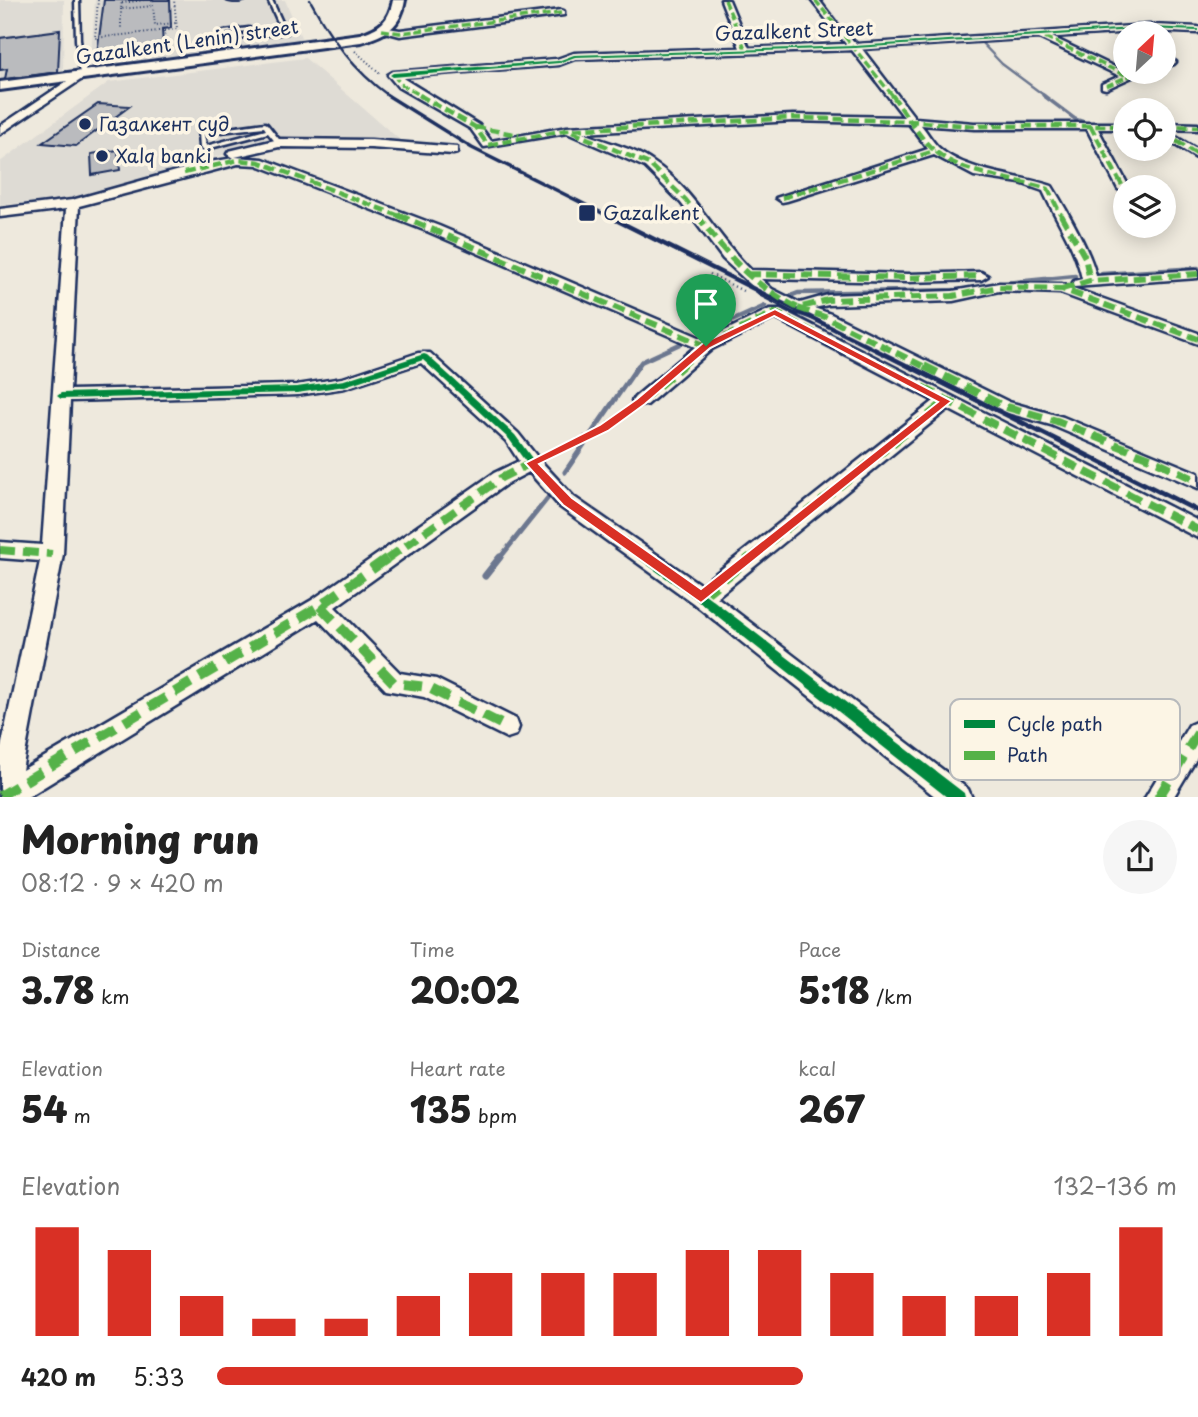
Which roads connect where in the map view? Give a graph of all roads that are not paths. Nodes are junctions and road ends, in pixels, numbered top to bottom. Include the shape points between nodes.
1 (76, 0) edge
2 (229, 0) edge
3 (243, 0) edge
4 (270, 0) edge
5 (399, 0) edge
6 (725, 0) edge
7 (815, 0) edge
8 (561, 13) dead end
9 (382, 30) junction
10 (1198, 30) edge
11 (1039, 34) junction
12 (251, 36) junction
13 (855, 47) junction
14 (746, 51) junction
15 (1113, 69) edge
16 (83, 75) junction
17 (1113, 82) edge
18 (0, 86) edge
19 (1105, 86) dead end
20 (910, 121) junction
21 (1090, 125) junction
22 (1113, 125) edge
23 (1176, 126) edge
24 (1198, 127) edge
25 (567, 130) junction
26 (0, 131) edge
27 (270, 131) junction
28 (1176, 141) edge
29 (279, 143) junction
30 (453, 150) dead end
31 (935, 151) junction
32 (1198, 155) edge
33 (184, 173) junction
34 (1117, 175) edge
35 (782, 198) dead end
36 (73, 204) junction
37 (0, 213) edge
38 (748, 274) junction
39 (1198, 274) edge
40 (981, 276) dead end
41 (1090, 281) junction
42 (1062, 289) junction
43 (798, 308) junction
44 (1198, 339) edge
45 (706, 346) junction
46 (61, 396) junction
47 (641, 401) road end
48 (946, 401) junction
49 (531, 463) junction
50 (1198, 481) edge
51 (1198, 530) edge
52 (0, 550) edge
53 (52, 554) junction
54 (701, 597) junction
55 (320, 606) junction
56 (507, 727) dead end
57 (1198, 733) edge
58 (1180, 762) edge
59 (1169, 780) edge
60 (3, 796) edge
61 (959, 797) edge
62 (1158, 797) edge

1 - 16 lane
2 - 3 lane
4 - 12 lane via 285,32
5 - 9 main road via 396,19
6 - 14 street
7 - 13 street
8 - 9 street via 400,33
9 - 16 main road, Gazalkent (Lenin) street via 345,41
10 - 11 street, Gazalkent Street via 1149,27
11 - 13 street, Gazalkent Street
11 - 15 street
12 - 12 lane via 241,37 220,39 224,32 249,29
13 - 14 street, Gazalkent Street
13 - 20 street
14 - 25 street, Gazalkent Street via 574,56 559,62 393,75 402,85 475,127 526,137
16 - 18 main road, Gazalkent (Lenin) street
16 - 26 street
17 - 19 street
20 - 21 street via 974,126
20 - 25 street via 793,118
20 - 31 street
21 - 22 street
21 - 34 street
23 - 24 street
25 - 38 street via 649,164
27 - 27 lane via 265,125 201,134 203,148
27 - 29 lane
28 - 32 street
29 - 30 street
29 - 33 street via 207,160
31 - 35 street
31 - 41 street via 978,173 1048,189 1085,257
33 - 36 street
33 - 45 street via 238,160 259,162 434,229
36 - 37 street
36 - 46 street
38 - 40 street
38 - 43 street via 767,292
39 - 41 street
41 - 42 street
42 - 43 street via 999,287 953,296 828,300
42 - 44 street
43 - 50 street via 825,317 1003,406 1057,421
45 - 47 street
45 - 48 street via 775,312
46 - 49 street via 297,390 345,383 424,357 512,437
46 - 53 street
48 - 51 street
48 - 54 street
49 - 54 street via 567,502
49 - 55 street via 501,478
52 - 53 street
53 - 60 street
54 - 61 street
55 - 56 street via 394,683 427,687
55 - 60 street
57 - 58 street
59 - 62 street

